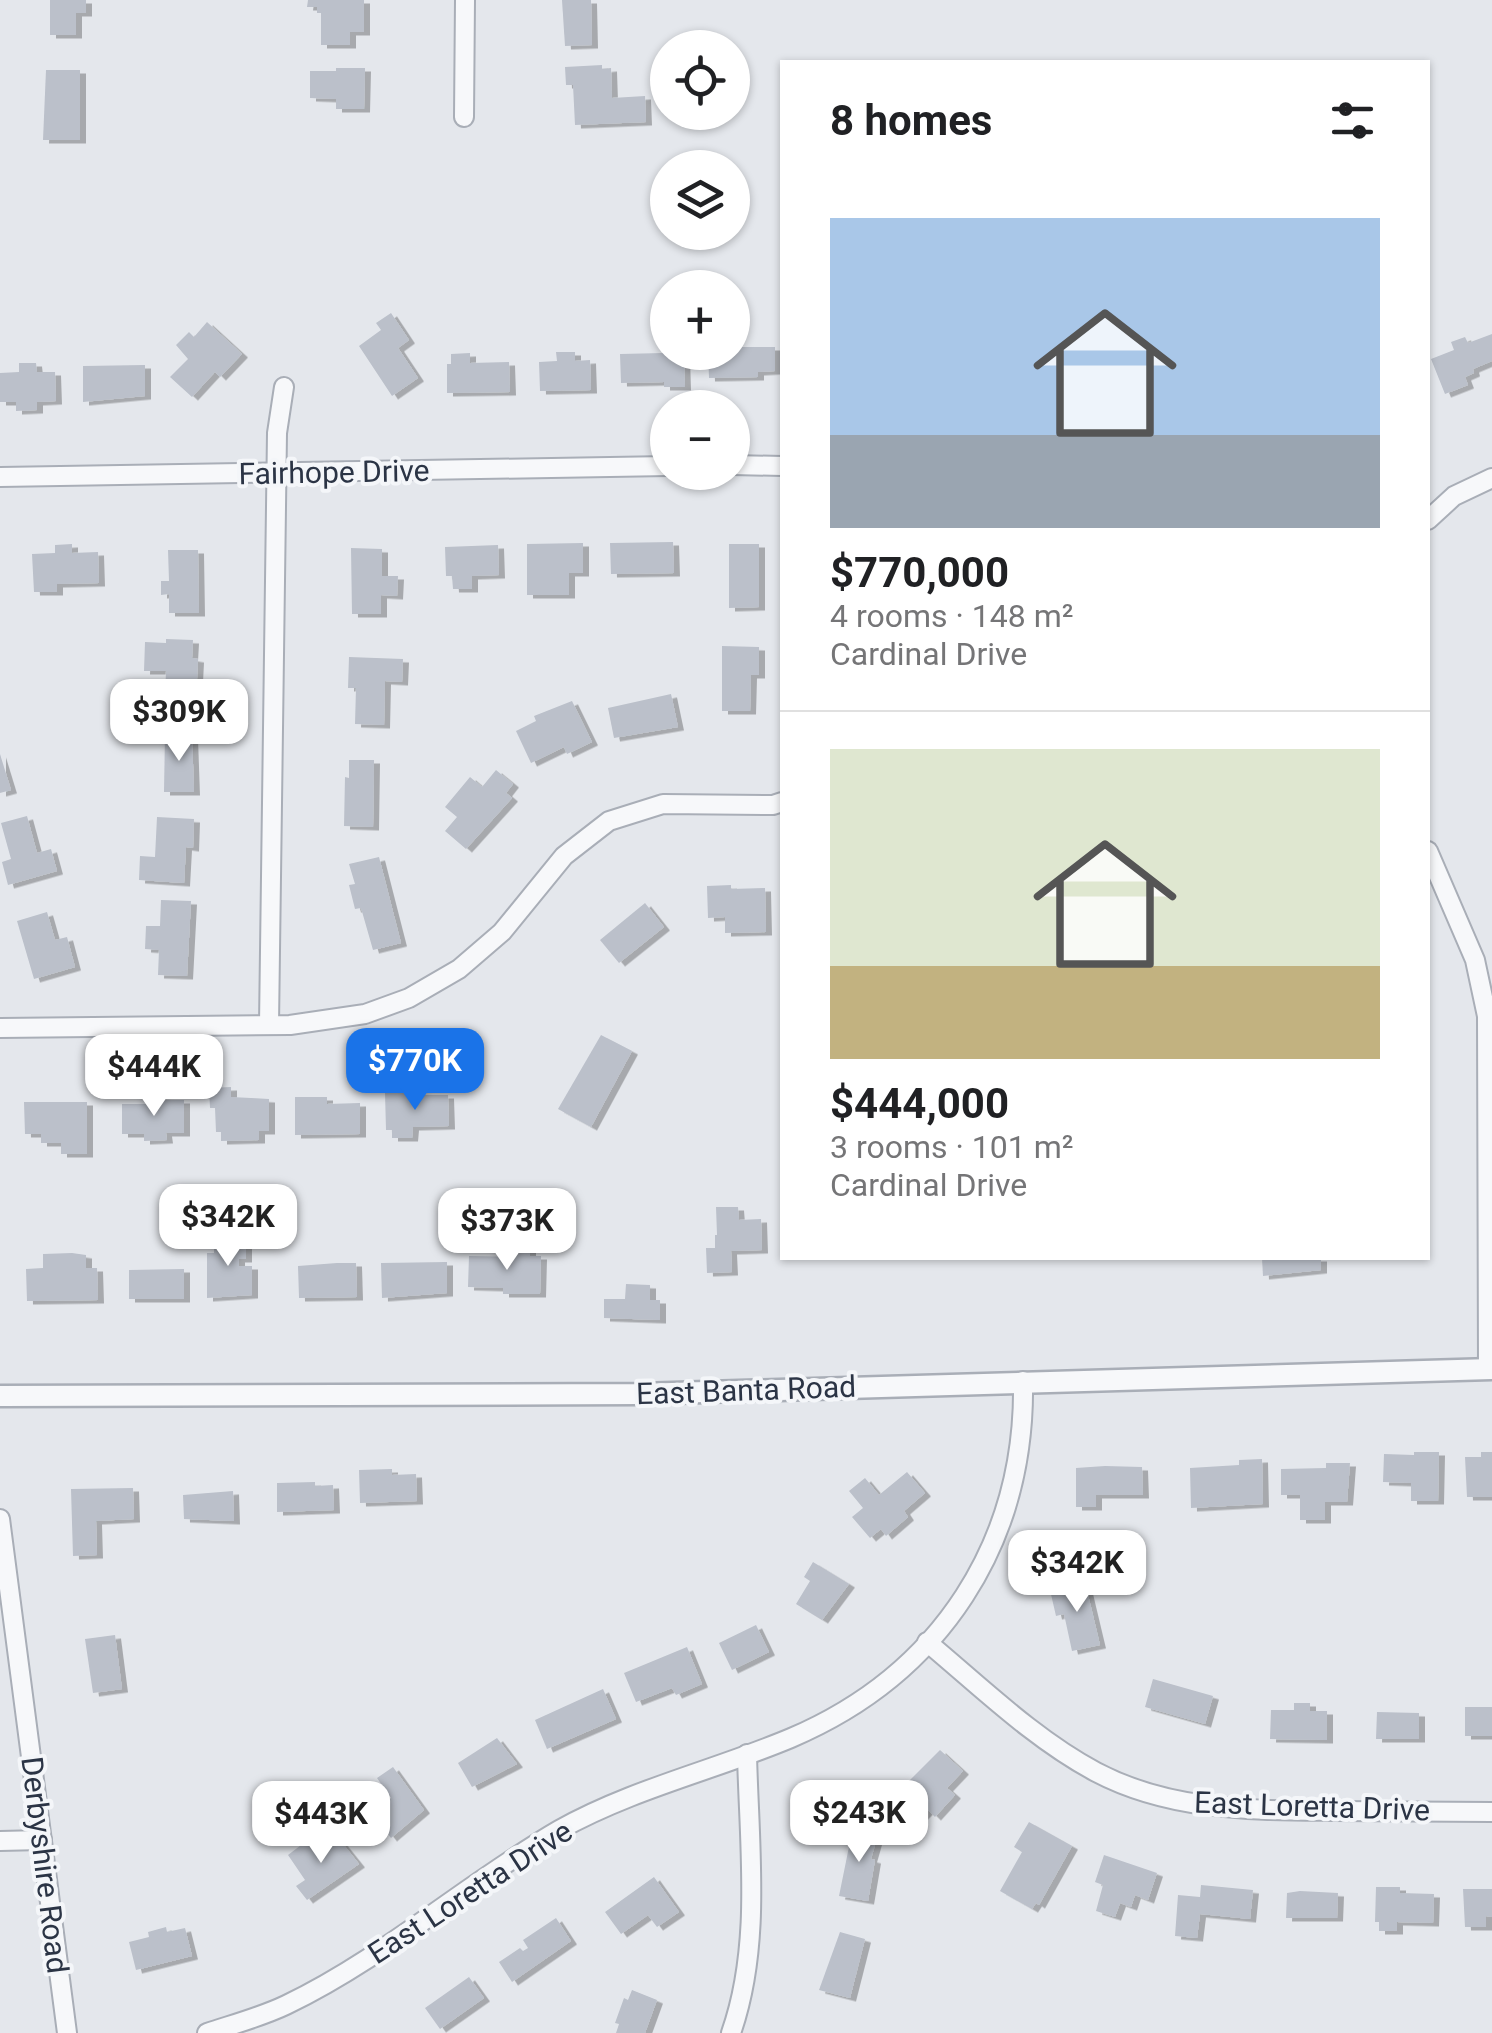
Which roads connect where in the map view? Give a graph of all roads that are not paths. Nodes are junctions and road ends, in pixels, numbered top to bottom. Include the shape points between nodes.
1 (465, 0) edge
2 (464, 116) dead end
3 (284, 386) dead end
4 (750, 465) edge
5 (650, 466) edge
6 (780, 466) edge
7 (277, 473) junction
8 (0, 478) edge
9 (1492, 478) edge
10 (1430, 518) edge
11 (780, 803) edge
12 (1430, 856) edge
13 (269, 1025) junction
14 (0, 1028) edge
15 (1490, 1369) edge
16 (1023, 1381) junction
17 (0, 1396) edge
18 (0, 1519) edge
19 (927, 1642) junction
20 (747, 1754) junction
21 (1492, 1812) edge
22 (42, 1840) junction
23 (0, 1841) edge
24 (67, 2033) edge
25 (207, 2033) edge
26 (731, 2033) edge

1 - 2 street
3 - 7 street
4 - 6 street
5 - 7 street, Fairhope Drive
7 - 8 street, Fairhope Drive
7 - 13 street
9 - 10 street via 1454,496
11 - 13 street via 663,804 609,821 564,856 502,932 459,970 365,1014
12 - 15 street via 1485,996
13 - 14 street
15 - 16 street, East Banta Road
16 - 17 street, East Banta Road via 639,1394
16 - 19 street via 1022,1443 1004,1516 973,1584
18 - 22 street, Derbyshire Road
19 - 20 street, East Loretta Drive via 848,1707
19 - 21 street, East Loretta Drive via 1078,1762 1166,1799 1250,1810
20 - 25 street, East Loretta Drive via 564,1828 335,1979 285,2006
20 - 26 street via 749,1940
22 - 23 street
22 - 24 street, Derbyshire Road

